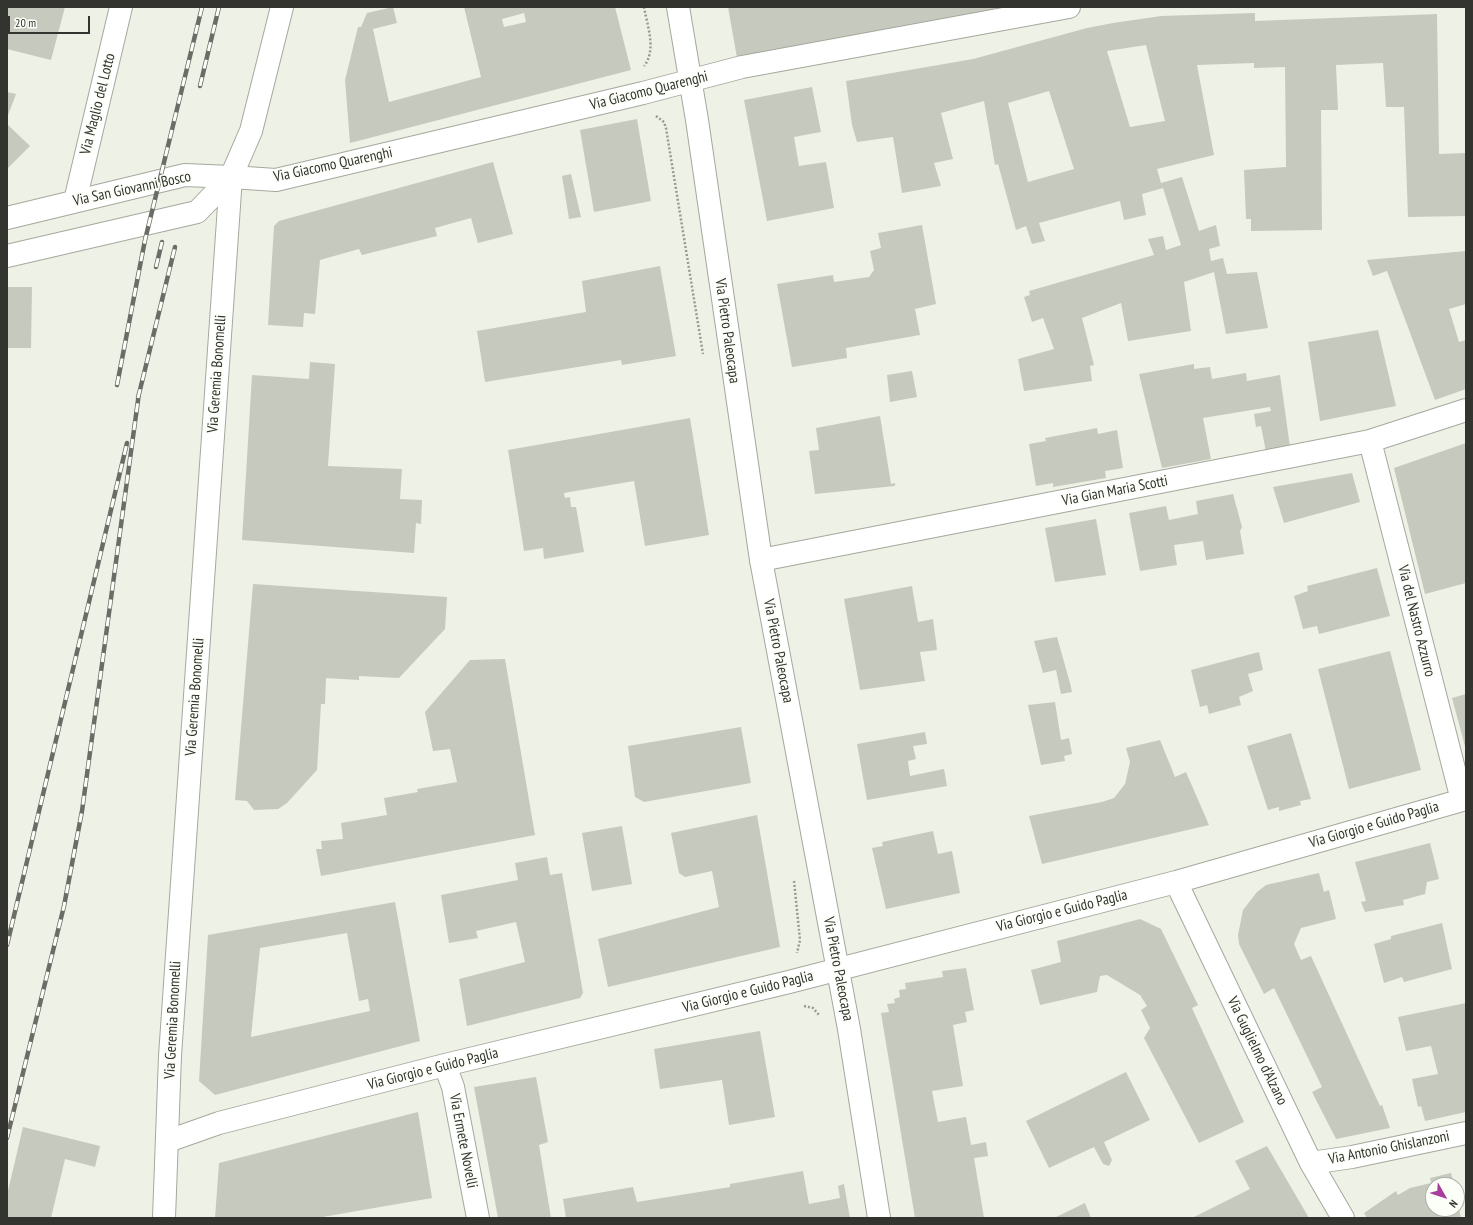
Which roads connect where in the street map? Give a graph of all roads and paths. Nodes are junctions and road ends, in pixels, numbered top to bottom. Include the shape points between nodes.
1 (121, 7) edge
2 (282, 7) edge
3 (678, 7) edge
4 (1069, 7) edge
5 (691, 81) junction
6 (230, 176) junction
7 (74, 201) junction
8 (7, 218) edge
9 (7, 256) edge
10 (1466, 410) edge
11 (1370, 441) junction
12 (761, 560) junction
13 (1464, 800) edge
14 (1176, 882) junction
15 (838, 969) junction
16 (445, 1065) junction
17 (1466, 1133) edge
18 (168, 1141) junction
19 (1311, 1163) junction
20 (164, 1218) edge
21 (478, 1218) edge
22 (879, 1218) edge
23 (1343, 1218) edge

1 - 7 street, Via Maglio del Lotto
2 - 6 street via 251,131
3 - 5 street, Via Pietro Paleocapa
4 - 5 street, Via Giacomo Quarenghi via 796,56
5 - 6 street, Via Giacomo Quarenghi via 276,180
5 - 12 street, Via Pietro Paleocapa
6 - 7 street, Via San Giovanni Bosco via 185,175
6 - 9 street, Via San Giovanni Bosco via 197,212
6 - 18 street, Via Geremia Bonomelli via 170,1048
7 - 8 street, Via San Giovanni Bosco
10 - 11 street, Via Gian Maria Scotti
11 - 12 street, Via Gian Maria Scotti
11 - 13 street, Via del Nastro Azzurro
12 - 15 street, Via Pietro Paleocapa
13 - 14 street, Via Giorgio e Guido Paglia
14 - 15 street, Via Giorgio e Guido Paglia
14 - 19 street, Via Guglielmo d'Alzano
15 - 16 street, Via Giorgio e Guido Paglia
15 - 22 street, Via Pietro Paleocapa
16 - 18 street, Via Giorgio e Guido Paglia via 219,1123
16 - 21 street, Via Ermete Novelli via 453,1087
17 - 19 street, Via Antonio Ghislanzoni
18 - 20 street, Via Geremia Bonomelli
19 - 23 street, Via Guglielmo d'Alzano

